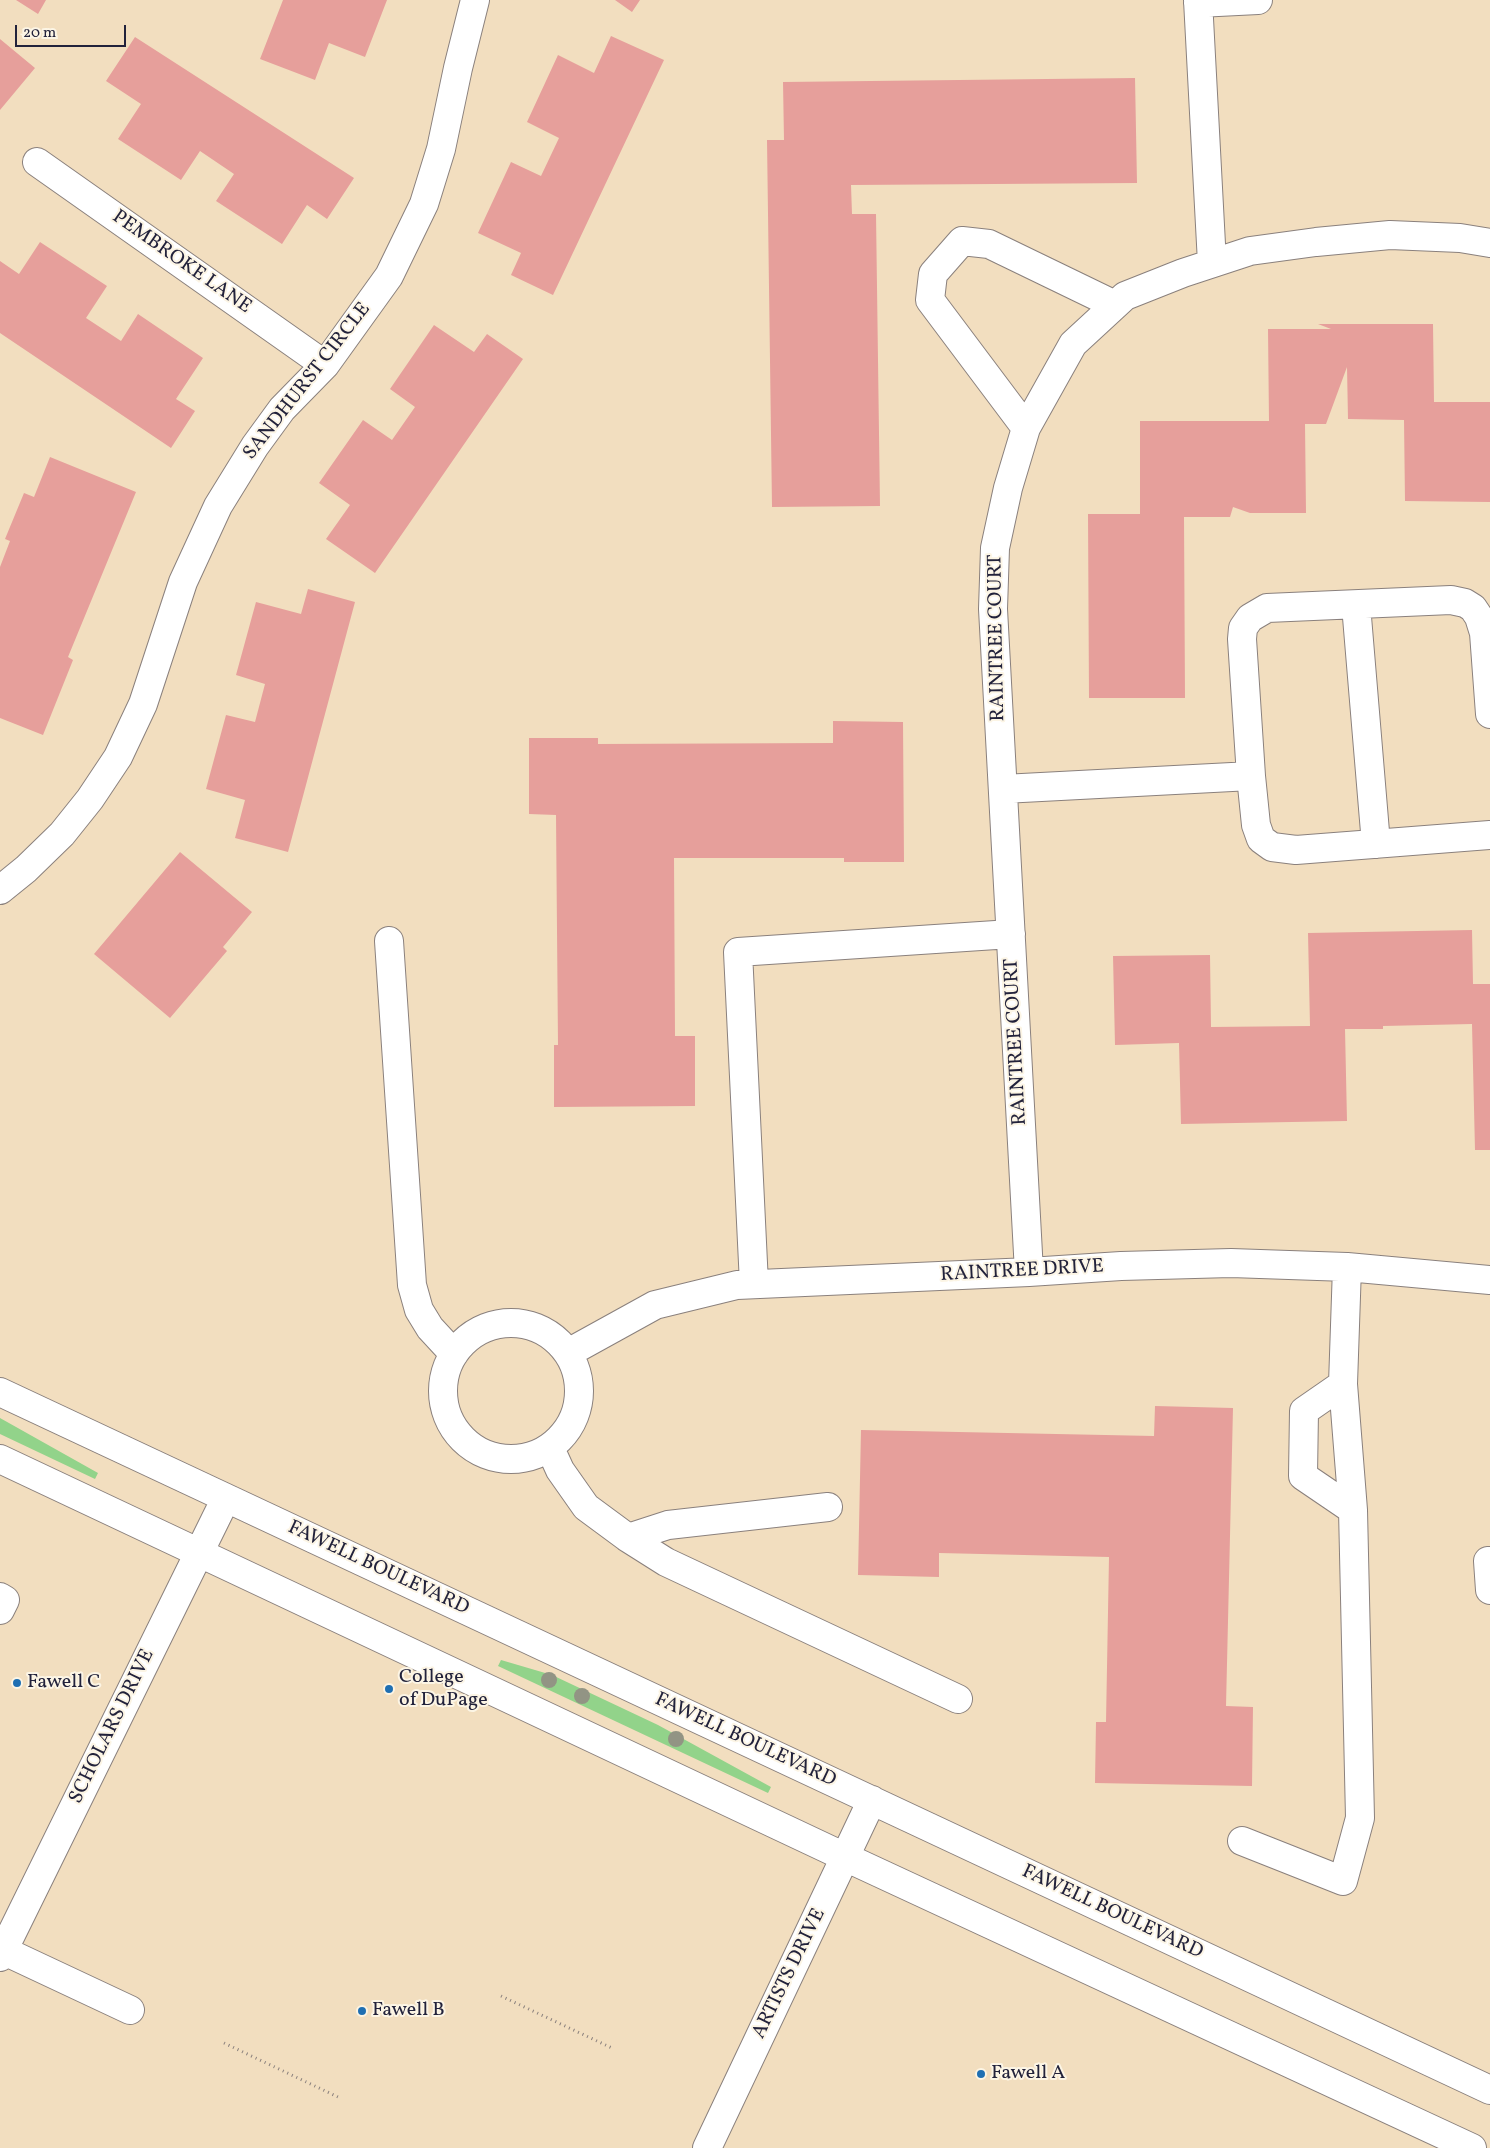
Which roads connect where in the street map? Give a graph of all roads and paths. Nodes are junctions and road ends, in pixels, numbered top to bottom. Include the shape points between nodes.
1 (475, 0) edge
2 (1258, 0) edge
3 (1198, 2) edge
4 (37, 162) dead end
5 (1490, 243) edge
6 (1212, 264) junction
7 (1115, 305) junction
8 (324, 365) junction
9 (1026, 428) junction
10 (1356, 605) junction
11 (1490, 714) edge
12 (1251, 776) junction
13 (1003, 790) junction
14 (1490, 835) edge
15 (1376, 844) junction
16 (0, 890) edge
17 (1011, 934) junction
18 (389, 941) dead end
19 (1347, 1267) junction
20 (1029, 1272) junction
21 (1490, 1280) edge
22 (754, 1284) junction
23 (568, 1353) junction
24 (454, 1354) junction
25 (1343, 1384) junction
26 (0, 1392) edge
27 (550, 1448) junction
28 (0, 1459) edge
29 (226, 1498) junction
30 (828, 1507) dead end
31 (1353, 1510) junction
32 (628, 1538) junction
33 (199, 1554) junction
34 (1488, 1561) dead end
35 (1490, 1590) edge
36 (0, 1598) edge
37 (0, 1610) edge
38 (958, 1699) dead end
39 (872, 1800) junction
40 (1242, 1841) dead end
41 (845, 1857) junction
42 (1, 1952) edge
43 (502, 1996) dead end
44 (130, 2010) dead end
45 (224, 2043) dead end
46 (614, 2049) dead end
47 (1490, 2090) edge
48 (338, 2097) dead end
49 (1462, 2146) edge
50 (707, 2148) edge

1 - 8 street, SANDHURST CIRCLE via 424,204 389,276
2 - 3 street
3 - 6 street
4 - 8 street, PEMBROKE LANE
5 - 6 street, RAINTREE COURT via 1460,238 1390,236 1250,251
6 - 7 street, RAINTREE COURT via 1183,272 1126,296
7 - 9 street, RAINTREE COURT via 1073,344
7 - 9 street via 989,244 962,241 933,274 930,300
8 - 16 street, SANDHURST CIRCLE via 282,409 218,506 183,582 143,704 118,757 62,834
9 - 13 street, RAINTREE COURT via 1008,488 996,548 993,609
10 - 11 street via 1451,600 1473,608 1484,633
10 - 12 street via 1267,608 1250,618 1242,638
10 - 15 street
12 - 13 street
12 - 15 street via 1256,825 1261,839 1272,847 1296,850
13 - 17 street, RAINTREE COURT
14 - 15 street
17 - 20 street, RAINTREE COURT
17 - 22 street via 738,952
18 - 24 street via 412,1285 419,1310 430,1328
19 - 20 street, RAINTREE DRIVE via 1231,1263
19 - 21 street, RAINTREE DRIVE
19 - 25 street
20 - 22 street, RAINTREE DRIVE
22 - 23 street, RAINTREE DRIVE via 737,1285 655,1305
23 - 24 street via 552,1337 533,1326 511,1323 489,1327 469,1337
23 - 27 street via 577,1372 580,1394 576,1415
24 - 27 street via 445,1375 443,1398 450,1420 463,1440 482,1453 505,1459 528,1458
25 - 31 street
25 - 31 street via 1304,1411 1303,1476
26 - 29 street, FAWELL BOULEVARD
27 - 32 street via 560,1470 586,1507
28 - 33 street
29 - 33 street, SCHOLARS DRIVE
29 - 39 street, FAWELL BOULEVARD
30 - 32 street via 668,1525
31 - 40 street via 1360,1818 1343,1881
32 - 38 street via 666,1562
33 - 41 street
33 - 42 street, SCHOLARS DRIVE
34 - 35 street
36 - 37 street via 5,1600
39 - 41 street, ARTISTS DRIVE
39 - 47 street, FAWELL BOULEVARD
41 - 49 street
41 - 50 street, ARTISTS DRIVE
42 - 44 street
43 - 46 path
45 - 48 path

